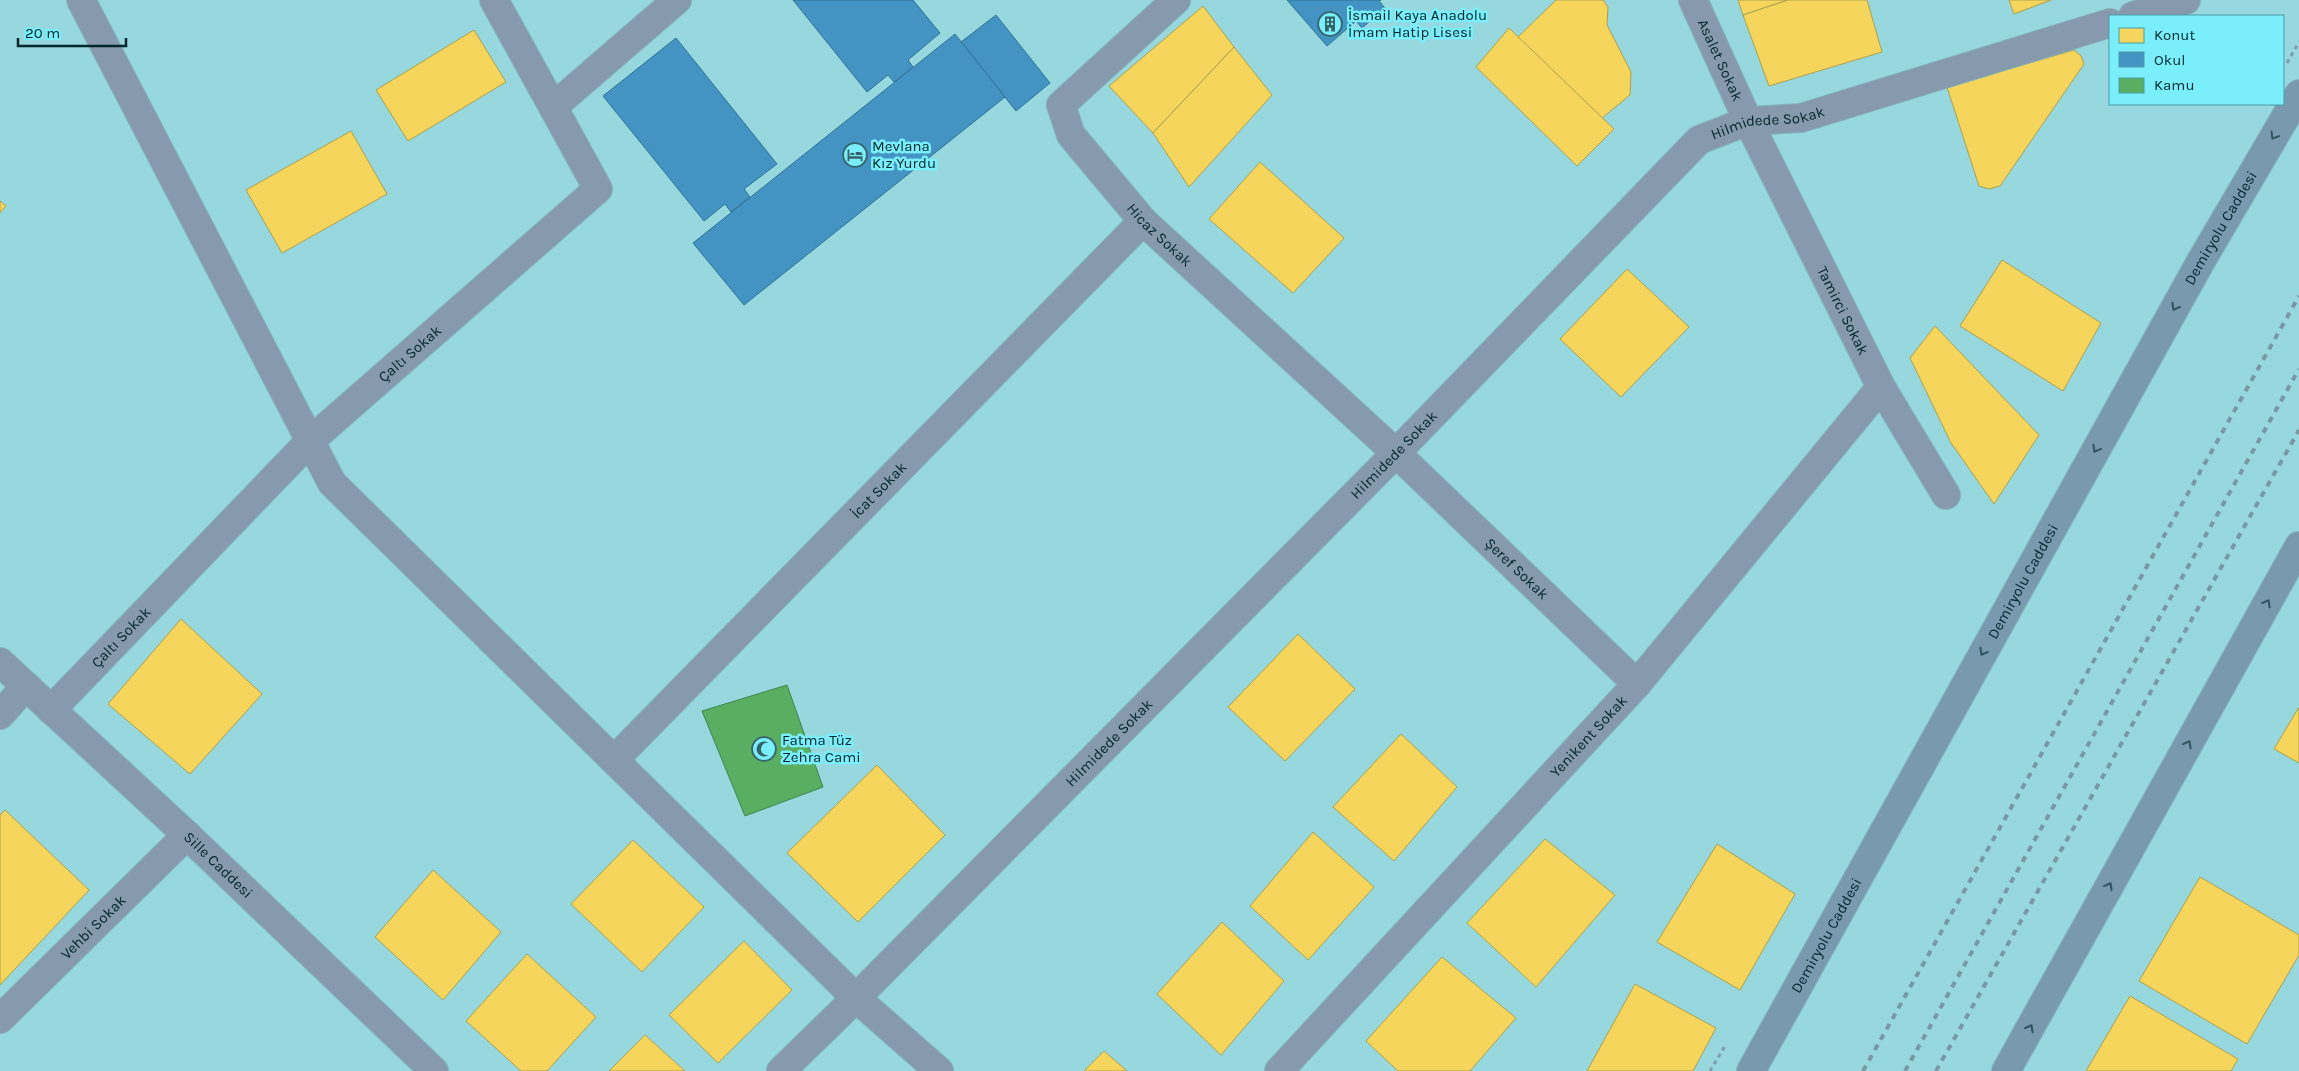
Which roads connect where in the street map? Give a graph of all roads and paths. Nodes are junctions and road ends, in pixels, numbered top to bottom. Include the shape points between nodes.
1 (80, 0) edge
2 (494, 0) edge
3 (677, 0) edge
4 (1176, 0) edge
5 (1693, 0) edge
6 (2186, 0) edge
7 (2136, 15) edge
8 (2109, 23) edge
9 (2299, 42) edge
10 (2284, 68) edge
11 (2299, 94) edge
12 (553, 107) junction
13 (1748, 121) junction
14 (1143, 221) junction
15 (1881, 387) junction
16 (310, 441) junction
17 (1396, 453) junction
18 (1946, 495) dead end
19 (2299, 546) edge
20 (0, 662) edge
21 (1637, 684) junction
22 (26, 686) junction
23 (51, 710) junction
24 (0, 715) edge
25 (614, 760) junction
26 (187, 834) junction
27 (856, 998) junction
28 (0, 1019) edge
29 (434, 1071) edge
30 (781, 1071) edge
31 (939, 1071) edge
32 (1279, 1071) edge
33 (1751, 1071) edge
34 (2006, 1071) edge

1 - 16 street
2 - 12 street
3 - 12 street
4 - 14 street, Hicaz Sokak via 1061,105 1071,135
5 - 13 street, Asalet Sokak
6 - 7 street
8 - 13 street, Hilmidede Sokak via 1801,118
9 - 10 path
11 -> 33 main road, Demiryolu Caddesi via 2200,261
12 - 16 street, Çaltı Sokak via 598,189
13 - 15 street, Tamirci Sokak
13 - 17 street, Hilmidede Sokak via 1699,140
14 - 17 street, Hicaz Sokak
14 - 25 street, İcat Sokak
15 - 18 street, Tamirci Sokak
15 - 21 street, Yenikent Sokak
16 - 23 street, Çaltı Sokak
16 - 25 street via 332,483
17 - 21 street, Şeref Sokak
17 - 27 street, Hilmidede Sokak
34 -> 19 main road
20 - 22 street, Sille Caddesi
21 - 32 street, Yenikent Sokak
22 - 23 street, Sille Caddesi
22 - 24 street
23 - 26 street, Sille Caddesi
25 - 27 street
26 - 28 street, Vehbi Sokak
26 - 29 street, Sille Caddesi
27 - 30 street, Hilmidede Sokak
27 - 31 street

